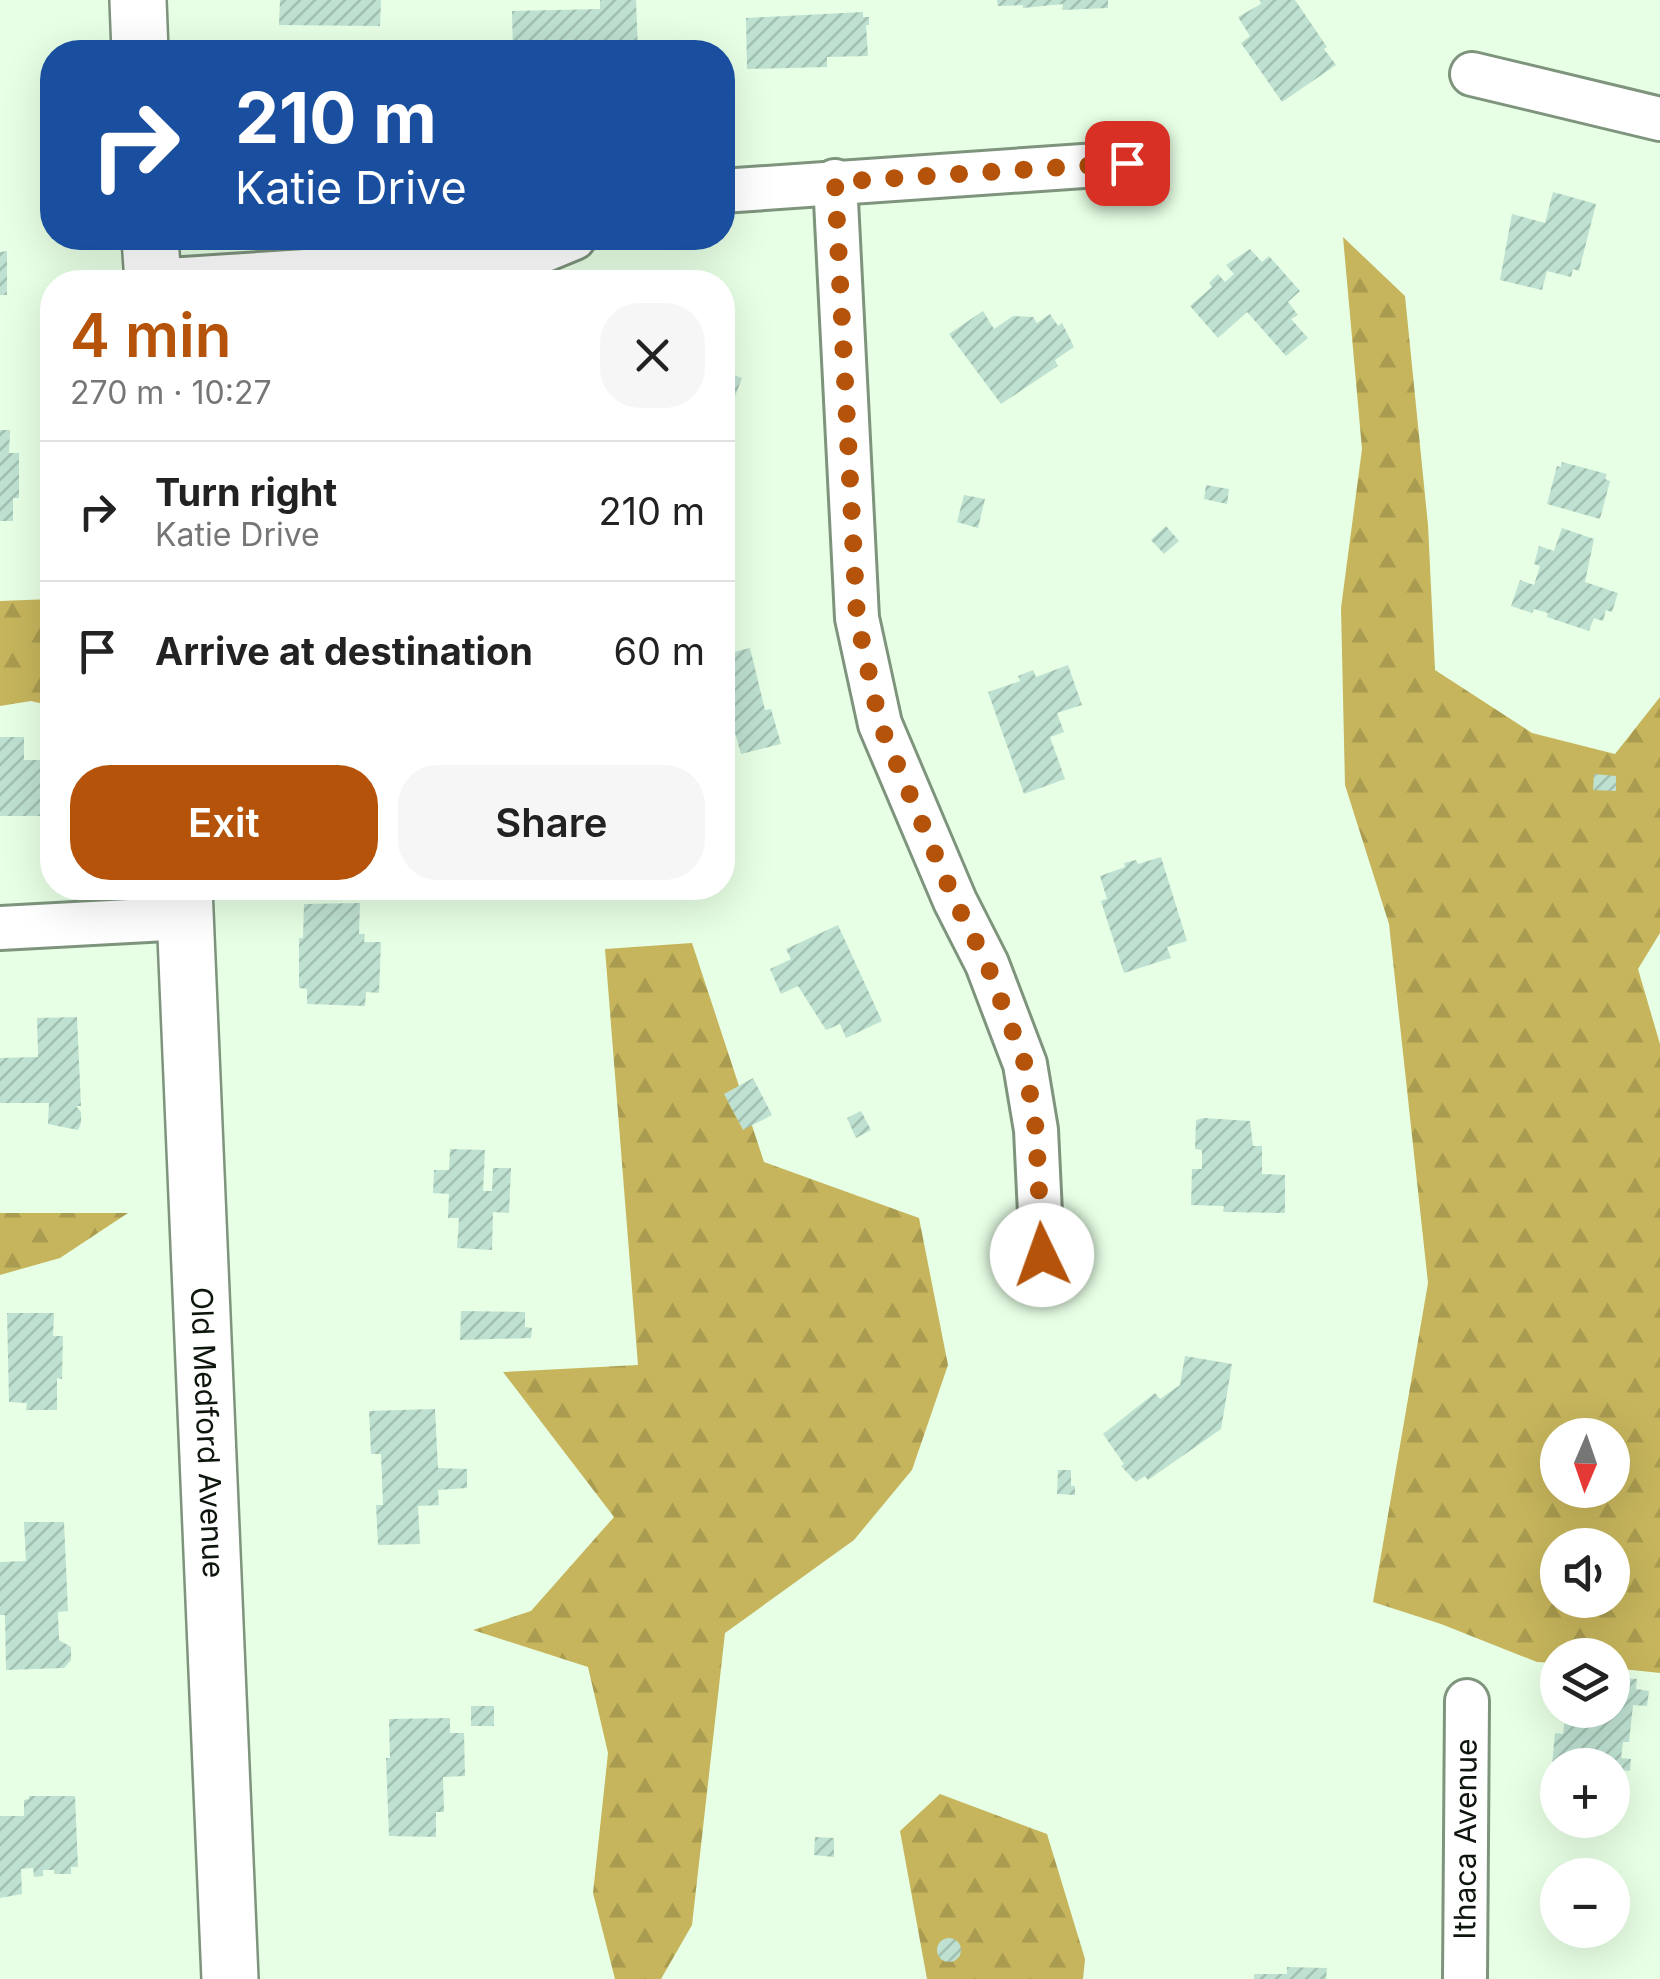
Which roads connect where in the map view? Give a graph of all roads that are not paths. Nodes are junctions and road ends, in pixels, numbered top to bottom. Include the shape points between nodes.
1 (138, 0) edge
2 (140, 40) edge
3 (1472, 74) dead end
4 (1660, 119) edge
5 (1127, 163) dead end
6 (835, 182) junction
7 (735, 190) edge
8 (545, 250) edge
9 (328, 270) edge
10 (185, 903) edge
11 (0, 928) edge
12 (1042, 1255) dead end
13 (1467, 1701) dead end
14 (230, 1979) edge
15 (1465, 1979) edge

1 - 2 street
3 - 4 street
5 - 6 street
6 - 7 street
6 - 12 street via 857,618 880,724 1025,1064 1036,1130
8 - 9 street
10 - 11 street
10 - 14 street, Old Medford Avenue
13 - 15 street, Ithaca Avenue

